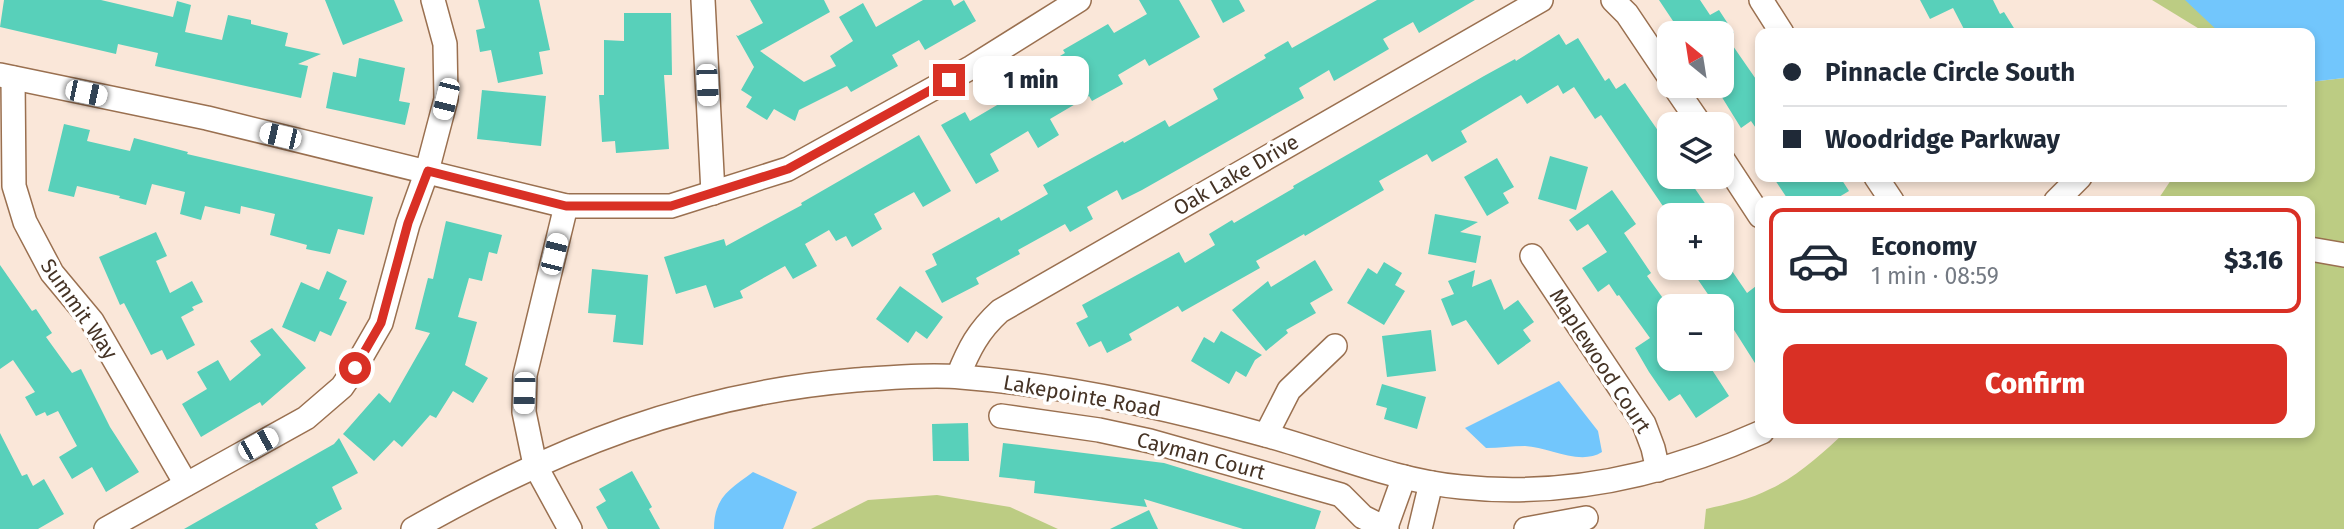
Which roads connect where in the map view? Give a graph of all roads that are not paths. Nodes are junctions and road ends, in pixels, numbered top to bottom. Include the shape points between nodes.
1 (433, 0) edge
2 (703, 0) edge
3 (1079, 0) edge
4 (1541, 0) edge
5 (1613, 0) edge
6 (1761, 0) edge
7 (1779, 28) edge
8 (1657, 59) edge
9 (7, 76) edge
10 (428, 171) junction
11 (1734, 176) edge
12 (2075, 182) edge
13 (713, 193) junction
14 (2061, 196) edge
15 (566, 206) junction
16 (1755, 208) edge
17 (2315, 250) edge
18 (2344, 255) edge
19 (1532, 256) dead end
20 (1335, 346) dead end
21 (958, 376) junction
22 (1001, 416) dead end
23 (1266, 435) junction
24 (1755, 435) edge
25 (535, 465) junction
26 (1658, 470) junction
27 (1404, 477) junction
28 (1431, 483) junction
29 (186, 484) junction
30 (1586, 518) dead end
31 (1387, 528) edge
32 (106, 529) edge
33 (413, 529) edge
34 (570, 529) edge
35 (1420, 529) edge
36 (1526, 529) edge

1 - 10 street via 445,44 446,99
2 - 13 street
3 - 13 street via 972,67 788,169
4 - 21 street, Oak Lake Drive via 1000,311 983,326
5 - 8 street
6 - 7 street
9 - 10 street
9 - 29 street, Summit Way via 14,186 25,222 51,274 92,321
10 - 15 street
10 - 29 street via 408,223 381,323 342,387 306,418
11 - 16 street
12 - 14 street
13 - 15 street via 671,206
15 - 25 street via 525,374 524,412
17 - 18 street
19 - 26 street, Maplewood Court via 1644,424
20 - 23 street via 1289,390
21 - 23 street, Lakepointe Road via 1142,404
21 - 25 street, Lakepointe Road via 818,384 748,396 656,419
22 - 31 street, Cayman Court via 1150,441 1341,495 1363,517
23 - 27 street, Lakepointe Road
24 - 26 street, Lakepointe Road
25 - 33 street, Lakepointe Road
25 - 34 street
26 - 28 street, Lakepointe Road via 1583,486 1500,490
27 - 28 street, Lakepointe Road
27 - 31 street
28 - 35 street
29 - 32 street
30 - 36 street

